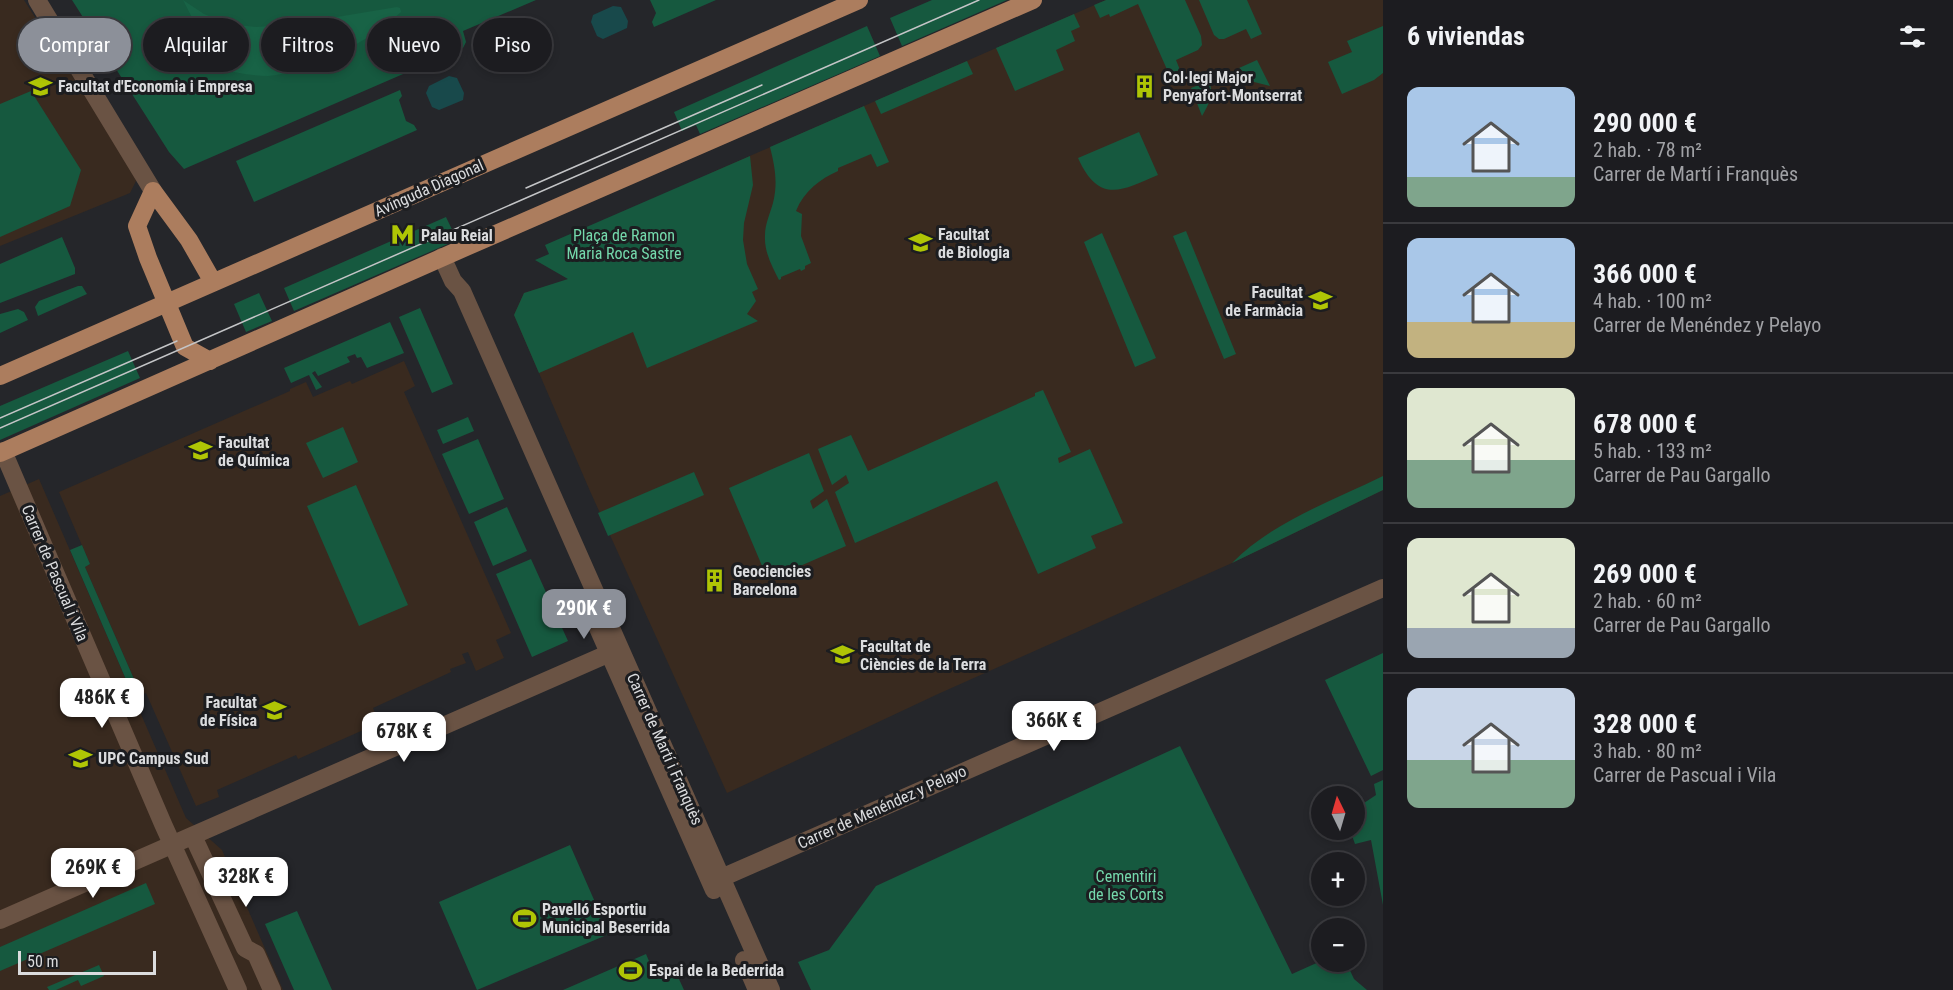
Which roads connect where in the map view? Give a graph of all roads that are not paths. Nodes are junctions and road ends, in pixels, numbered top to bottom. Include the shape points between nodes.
1 (37, 0) edge
2 (858, 0) edge
3 (1033, 0) edge
4 (153, 191) junction
5 (442, 257) junction
6 (213, 282) junction
7 (168, 302) junction
8 (210, 361) junction
9 (0, 375) edge
10 (2, 452) edge
11 (1383, 588) edge
12 (615, 651) junction
13 (193, 836) junction
14 (172, 845) junction
15 (716, 880) junction
16 (0, 920) edge
17 (245, 948) junction
18 (225, 959) junction
19 (238, 990) edge
20 (272, 990) edge
21 (758, 990) edge
22 (771, 990) edge

1 - 4 street
2 - 6 main road, Avinguda Diagonal
3 - 5 main road
4 - 6 main road via 189,240
4 - 7 main road via 137,226
5 - 8 main road
5 - 12 street, Carrer de Martí i Franquès via 453,281 453,297
6 - 7 main road, Avinguda Diagonal
7 - 8 main road via 185,347
7 - 9 main road, Avinguda Diagonal
8 - 10 main road
10 - 14 street, Carrer de Pascual i Vila
11 - 15 street, Carrer de Menéndez y Pelayo
12 - 13 street
12 - 15 street, Carrer de Martí i Franquès
13 - 14 street
13 - 17 street
14 - 16 street
14 - 18 street, Carrer de Pascual i Vila
15 - 21 street, Carrer de Martí i Franquès
15 - 22 street, Carrer de Martí i Franquès
17 - 18 street
17 - 20 street via 256,954
18 - 19 street, Carrer de Pascual i Vila

